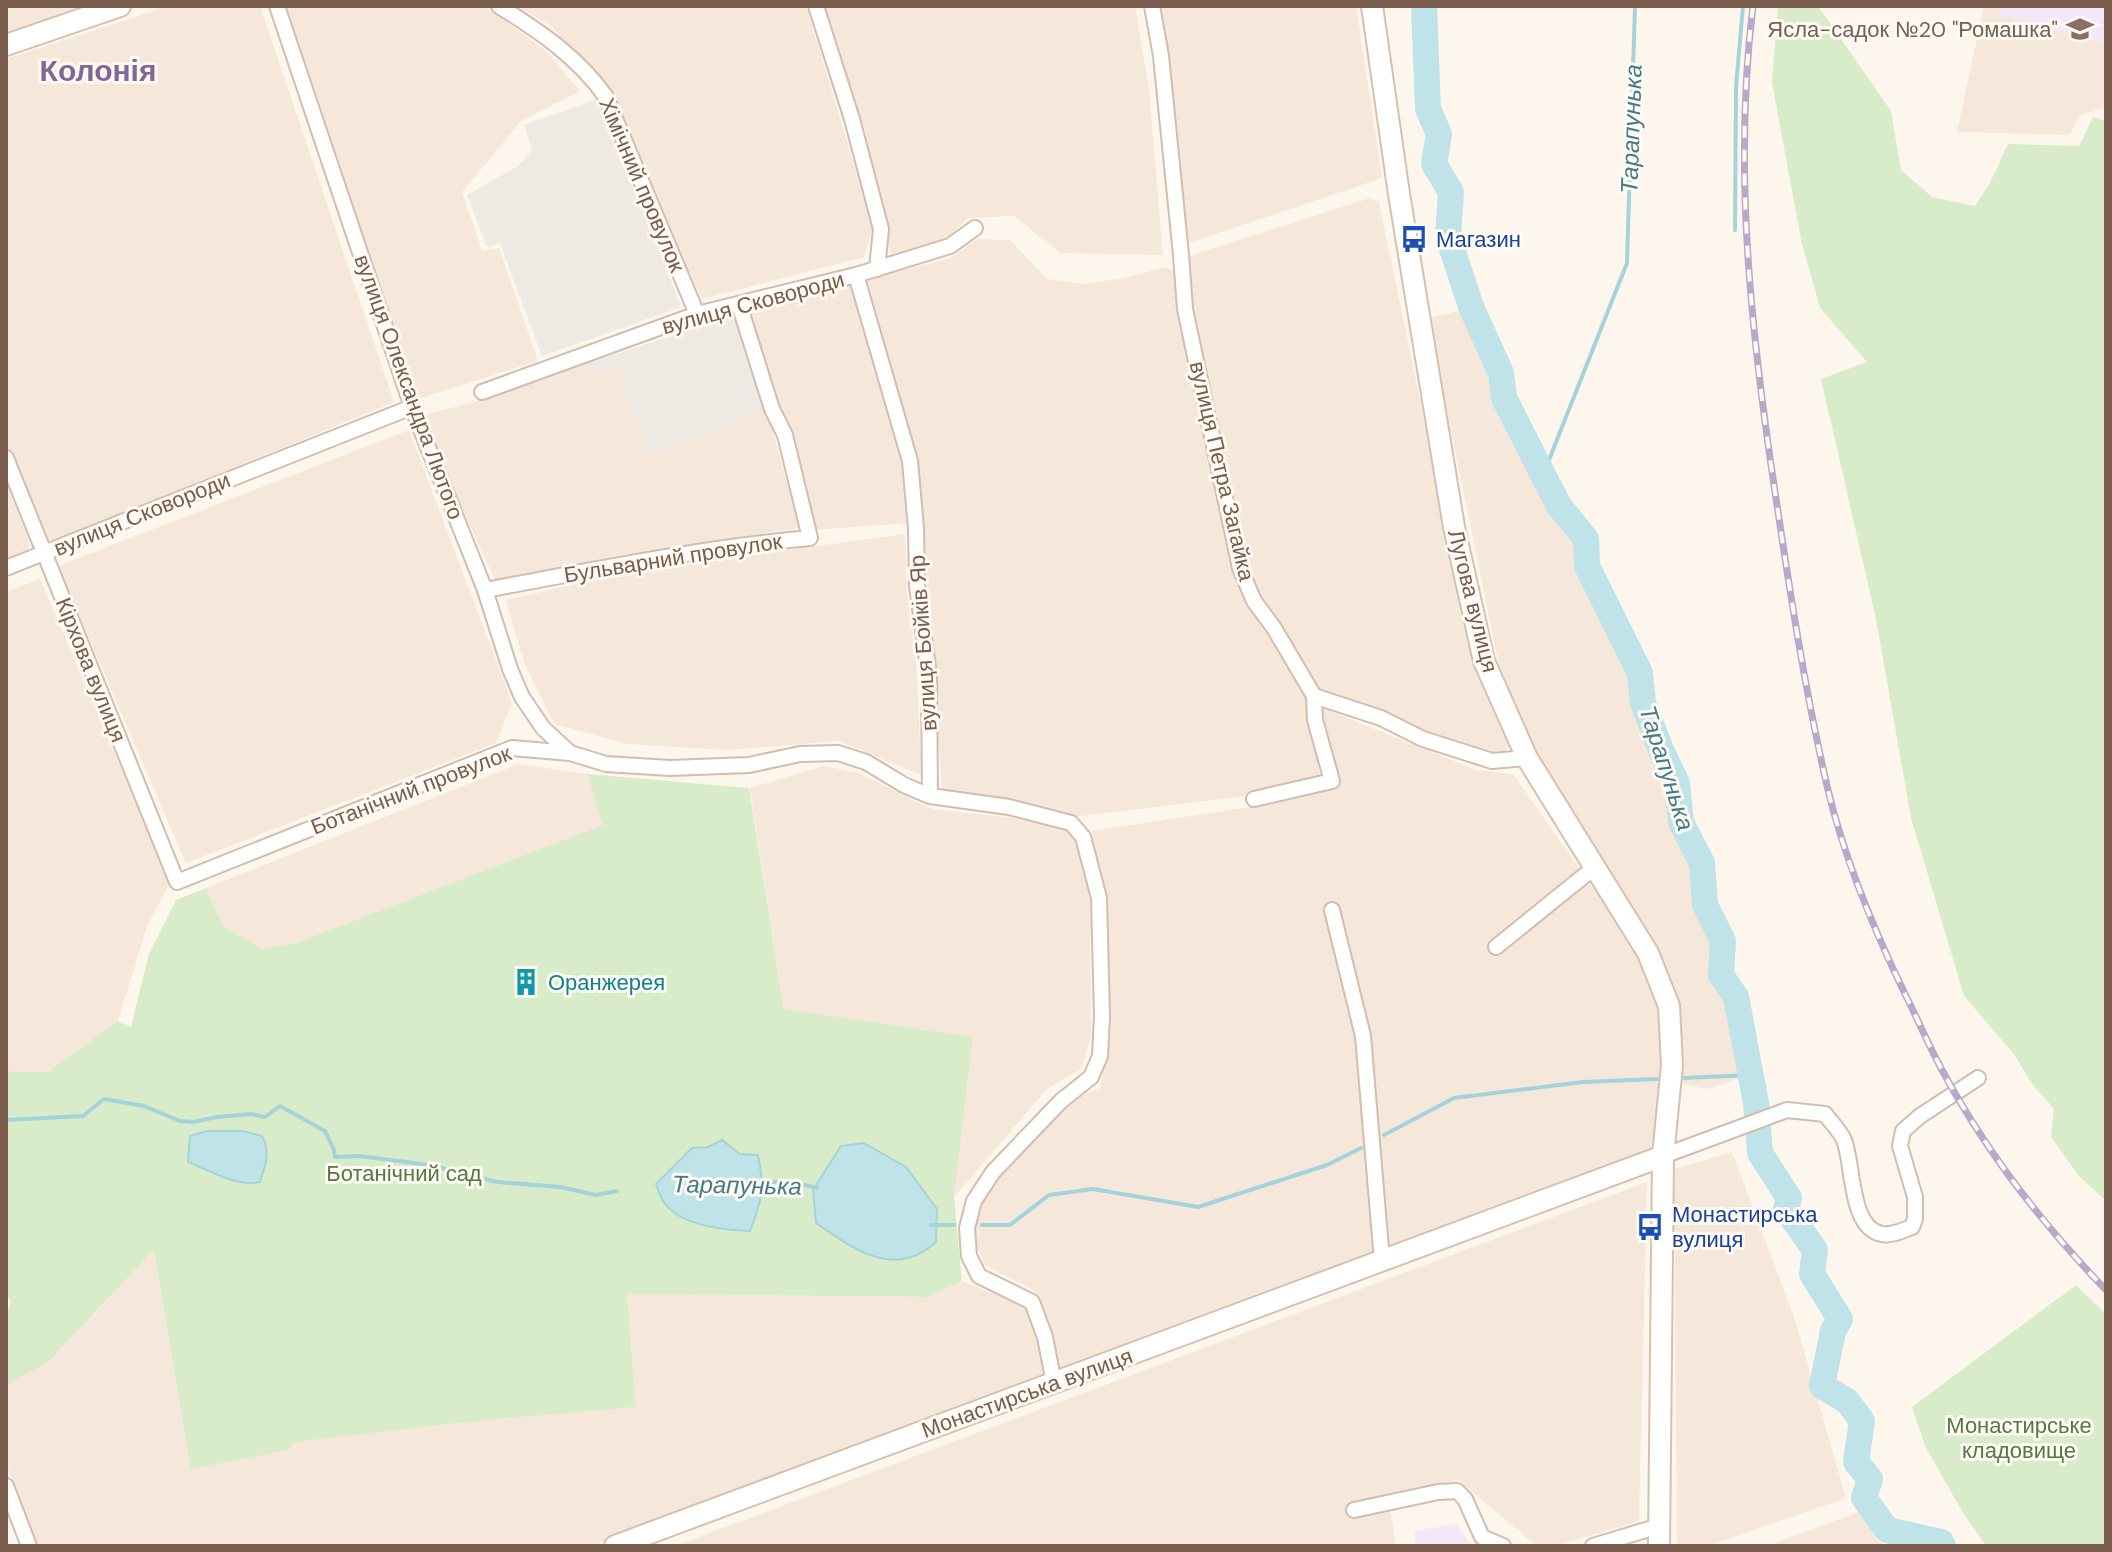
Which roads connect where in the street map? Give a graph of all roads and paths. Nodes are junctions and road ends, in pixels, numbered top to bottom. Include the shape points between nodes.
1 (120, 6) edge
2 (277, 6) edge
3 (499, 6) edge
4 (816, 6) edge
5 (1152, 6) edge
6 (1372, 6) edge
7 (6, 45) edge
8 (975, 228) dead end
9 (877, 269) junction
10 (856, 275) junction
11 (739, 304) junction
12 (697, 314) junction
13 (482, 392) dead end
14 (412, 407) junction
15 (6, 458) edge
16 (44, 553) junction
17 (6, 568) edge
18 (485, 590) junction
19 (1314, 696) junction
20 (570, 753) junction
21 (1527, 758) junction
22 (930, 796) junction
23 (1254, 799) dead end
24 (1595, 867) junction
25 (177, 882) joint
26 (1332, 910) dead end
27 (1496, 947) dead end
28 (1978, 1078) dead end
29 (1663, 1156) junction
30 (1382, 1261) junction
31 (1054, 1383) junction
32 (6, 1486) edge
33 (1354, 1510) dead end
34 (1659, 1536) edge
35 (29, 1546) edge
36 (615, 1546) edge
37 (1503, 1546) edge
38 (1593, 1546) edge

1 - 7 street
2 - 14 street, вулиця Олександра Лютого
3 - 12 street, Хімічний провулок via 548,37 597,83
4 - 9 street via 881,229
5 - 19 street, вулиця Петра Загайка via 1185,309 1240,568 1254,601
6 - 21 street, Лугова вулиця via 1454,527 1484,661
8 - 9 street, вулиця Сковороди via 950,246
9 - 10 street, вулиця Сковороди
10 - 11 street, вулиця Сковороди
10 - 22 street, вулиця Бойків Яр via 910,461 917,586 929,675
11 - 12 street, вулиця Сковороди
11 - 18 street, Бульварний провулок via 785,435 810,538 621,564
12 - 13 street, вулиця Сковороди
14 - 16 street, вулиця Сковороди
14 - 18 street, вулиця Олександра Лютого
15 - 16 street, Кірхова вулиця
16 - 17 street, вулиця Сковороди
16 - 25 street, Кірхова вулиця
18 - 20 street, вулиця Олександра Лютого via 522,697 543,728
19 - 21 street via 1492,761
19 - 23 street via 1332,781
20 - 22 street, Ботанічний провулок via 606,764 670,768 749,765 800,754 838,753
20 - 25 street, Ботанічний провулок via 512,748
21 - 24 street, Лугова вулиця
22 - 31 street via 1009,807 1071,823 1083,837 1099,898 1100,1056 1091,1077 993,1172 974,1201 967,1228 969,1256 979,1276 1032,1302
24 - 27 street
24 - 29 street, Лугова вулиця via 1648,953 1669,1006 1672,1065
26 - 30 street via 1363,1036
28 - 29 street via 1903,1131 1900,1146 1915,1197 1915,1219 1912,1227 1897,1233 1868,1228 1860,1215 1843,1139 1825,1114 1787,1110
29 - 30 street, Монастирська вулиця
29 - 34 street, Лугова вулиця
30 - 31 street, Монастирська вулиця
31 - 36 street, Монастирська вулиця
32 - 35 street
33 - 37 street via 1457,1491 1482,1537
34 - 38 street

